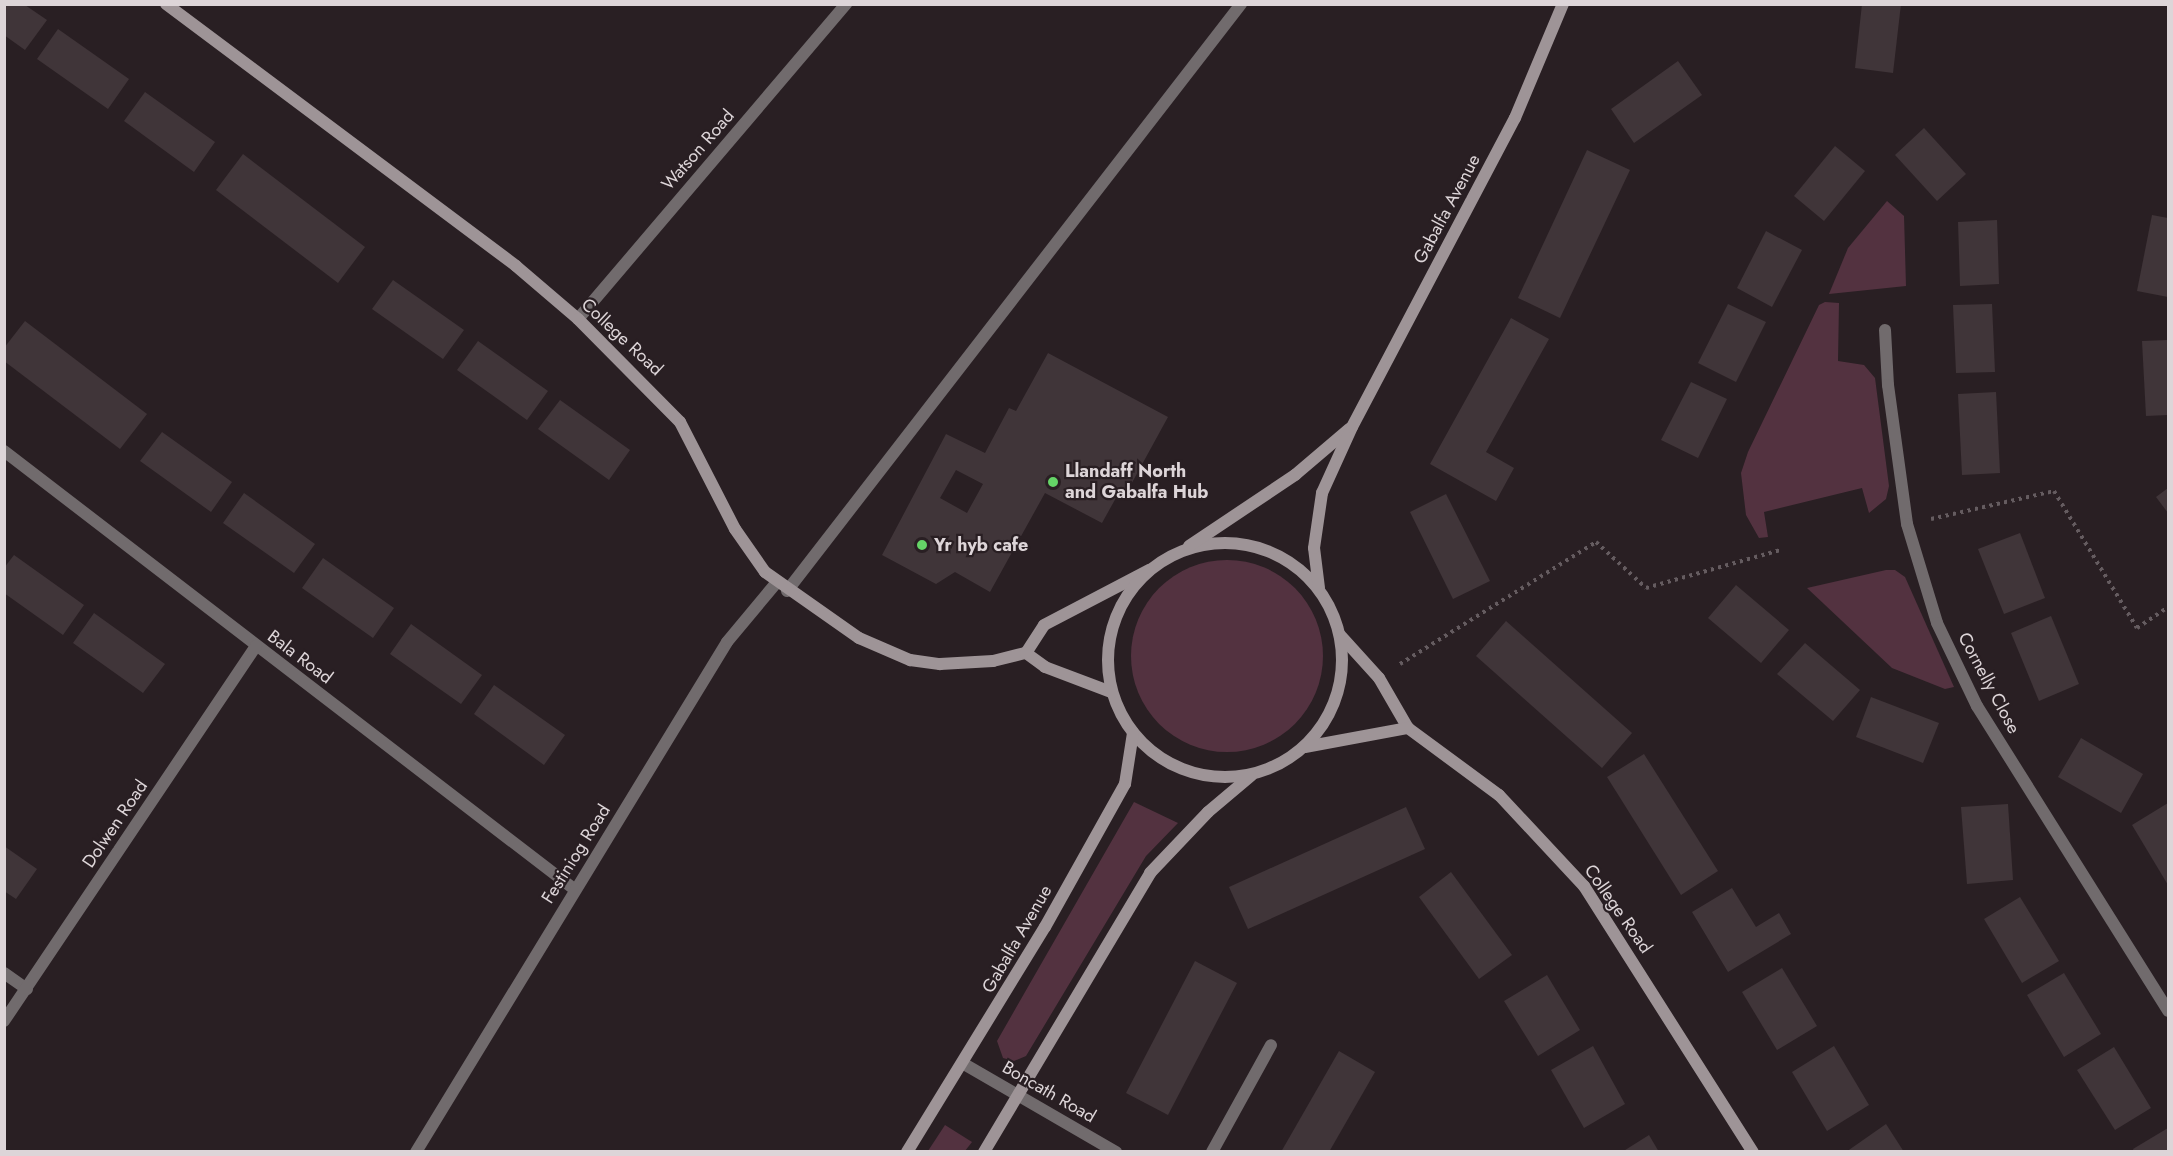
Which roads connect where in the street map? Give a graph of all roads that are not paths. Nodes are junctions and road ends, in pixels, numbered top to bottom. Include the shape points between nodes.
1 (166, 4) edge
2 (846, 4) edge
3 (1241, 4) edge
4 (1563, 4) edge
5 (578, 319) junction
6 (1885, 330) dead end
7 (1352, 427) junction
8 (4, 451) edge
9 (1184, 549) junction
10 (1149, 570) junction
11 (777, 582) junction
12 (1319, 588) junction
13 (787, 591) junction
14 (1340, 634) junction
15 (256, 646) junction
16 (1026, 653) junction
17 (1112, 692) junction
18 (1408, 728) junction
19 (1133, 734) junction
20 (1305, 747) junction
21 (1252, 775) junction
22 (574, 890) junction
23 (4, 973) edge
24 (27, 989) junction
25 (2169, 1011) edge
26 (4, 1021) edge
27 (1271, 1046) dead end
28 (964, 1064) junction
29 (1019, 1096) junction
30 (416, 1152) edge
31 (908, 1152) edge
32 (984, 1152) edge
33 (1116, 1152) edge
34 (1212, 1152) edge
35 (1753, 1152) edge

1 - 5 street, College Road via 516,266
2 - 5 street, Watson Road
3 - 13 street
4 - 7 street, Gabalfa Avenue via 1515,118
5 - 11 street, College Road via 680,422 735,529 765,572
6 - 25 street, Cornelly Close via 1888,385 1907,524 1937,623 1977,706
7 - 9 street, Gabalfa Avenue via 1295,475
7 - 12 street, Gabalfa Avenue via 1322,493 1316,518 1314,548
8 - 15 street, Bala Road
9 - 10 street, Gabalfa Avenue
9 - 12 street via 1222,542 1262,547 1297,566
10 - 16 street via 1044,625
10 - 17 street via 1127,595 1112,625 1107,659
11 - 13 street, College Road
11 - 22 street, Festiniog Road via 727,642
12 - 14 street
13 - 16 street, College Road via 859,638 910,660 964,664
14 - 18 street, College Road via 1379,678
14 - 20 street via 1343,671 1330,715
15 - 22 street, Bala Road
15 - 24 street, Dolwen Road
16 - 17 street via 1045,667
17 - 19 street
18 - 20 street
18 - 35 street, College Road via 1500,795 1584,886
19 - 21 street via 1156,756 1186,772 1218,778
19 - 28 street, Gabalfa Avenue via 1125,784
20 - 21 street via 1280,765
21 - 29 street via 1208,812 1150,873
22 - 30 street, Festiniog Road
23 - 24 street
24 - 26 street, Dolwen Road
27 - 34 street
28 - 29 street, Boncath Road
28 - 31 street, Gabalfa Avenue
29 - 32 street
29 - 33 street, Boncath Road

